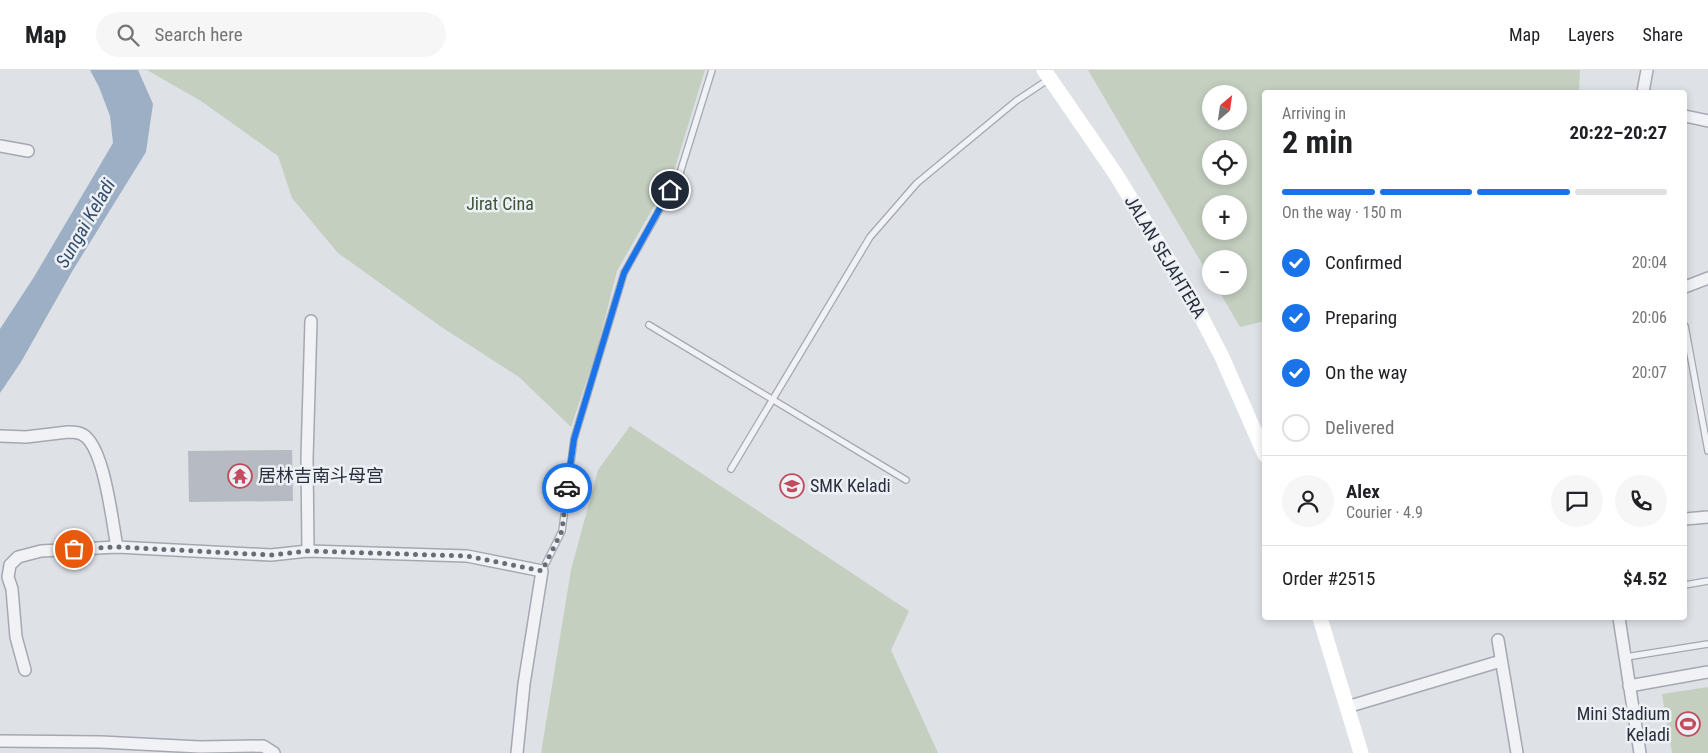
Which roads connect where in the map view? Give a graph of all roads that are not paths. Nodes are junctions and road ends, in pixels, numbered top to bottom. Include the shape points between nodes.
1 (712, 70) edge
2 (1647, 70) edge
3 (1047, 74) edge
4 (1643, 90) edge
5 (1687, 116) edge
6 (1708, 121) edge
7 (0, 146) edge
8 (28, 151) dead end
9 (1708, 278) edge
10 (1687, 286) edge
11 (311, 321) dead end
12 (649, 325) dead end
13 (1687, 337) edge
14 (772, 400) junction
15 (0, 436) edge
16 (1262, 448) edge
17 (1708, 452) edge
18 (731, 469) dead end
19 (906, 480) dead end
20 (1708, 517) edge
21 (1687, 520) edge
22 (118, 547) junction
23 (308, 551) junction
24 (542, 571) junction
25 (1708, 581) edge
26 (1687, 585) edge
27 (1321, 620) edge
28 (1619, 620) edge
29 (1498, 640) dead end
30 (1708, 644) edge
31 (1626, 656) junction
32 (1501, 661) junction
33 (25, 670) dead end
34 (1708, 672) edge
35 (1629, 686) junction
36 (1347, 706) junction
37 (5, 741) edge
38 (274, 753) edge
39 (518, 753) edge
40 (1361, 753) edge
41 (1517, 753) edge
42 (1640, 753) edge

1 - 24 lane via 680,173 624,273 574,439 562,531
2 - 4 street
3 - 14 lane via 917,183 870,237
3 - 16 street, JALAN SEJAHTERA via 1115,173 1190,295 1222,357
5 - 6 street
7 - 8 street
9 - 10 street
11 - 23 street
12 - 14 lane
13 - 17 lane
14 - 18 lane
14 - 19 lane
15 - 22 street via 26,437 68,432 85,435 101,465
20 - 21 street
22 - 23 street via 271,555
22 - 33 street via 42,551 18,557 10,565 8,577 16,637
23 - 24 street via 467,556
24 - 39 street via 524,684
25 - 26 lane
27 - 36 street
28 - 31 street
29 - 32 street
30 - 31 lane
31 - 35 street
32 - 36 street
32 - 41 street
34 - 35 street
35 - 42 street
36 - 40 street
37 - 38 street via 264,746

